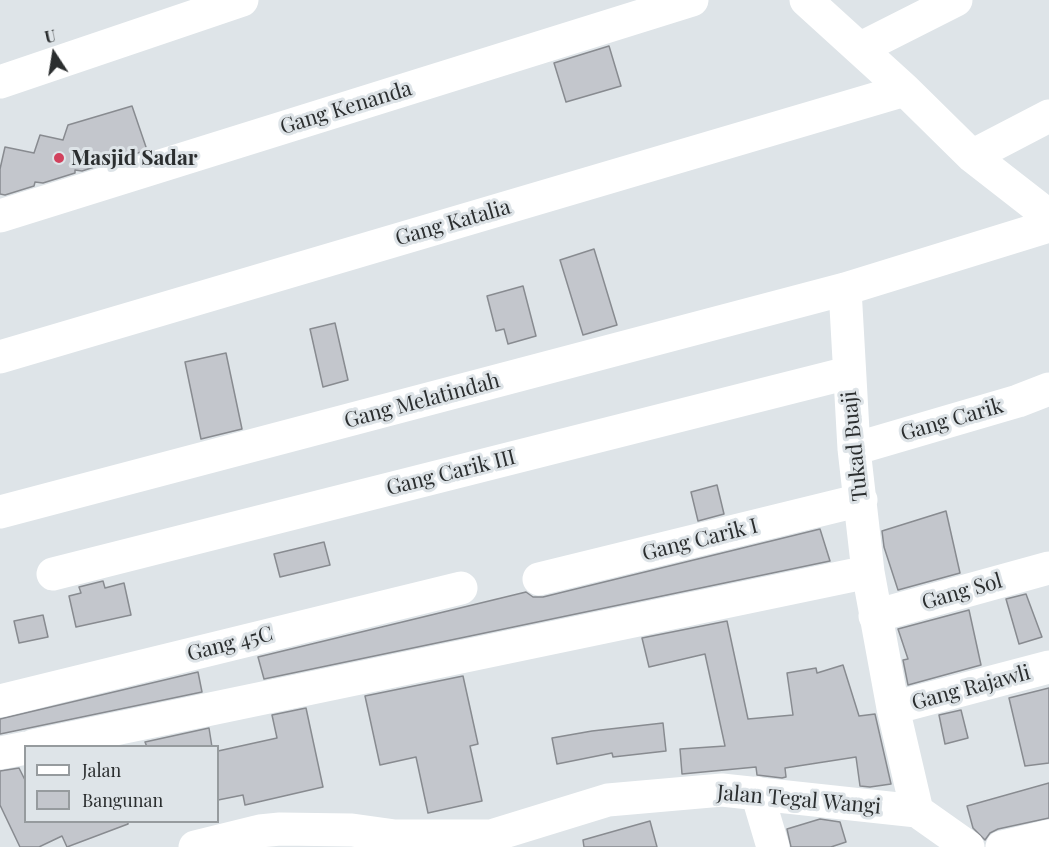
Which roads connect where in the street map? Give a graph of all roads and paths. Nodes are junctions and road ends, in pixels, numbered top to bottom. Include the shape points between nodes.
1 (242, 0) edge
2 (692, 0) edge
3 (806, 0) edge
4 (956, 0) edge
5 (861, 48) junction
6 (0, 82) edge
7 (905, 90) junction
8 (1049, 116) edge
9 (972, 156) junction
10 (0, 216) edge
11 (1049, 216) edge
12 (1049, 226) edge
13 (844, 289) junction
14 (0, 357) edge
15 (848, 373) junction
16 (1049, 389) edge
17 (854, 449) junction
18 (861, 500) junction
19 (0, 512) edge
20 (1049, 568) edge
21 (868, 573) junction
22 (53, 574) dead end
23 (539, 579) dead end
24 (460, 588) dead end
25 (875, 616) junction
26 (1049, 667) edge
27 (0, 701) edge
28 (893, 708) junction
29 (43, 745) edge
30 (24, 748) edge
31 (0, 753) edge
32 (757, 793) junction
33 (917, 811) junction
34 (1049, 836) edge
35 (261, 839) edge
36 (396, 842) edge
37 (492, 842) edge
38 (195, 847) edge
39 (773, 847) edge
40 (968, 847) edge
41 (1002, 847) edge

1 - 6 street
2 - 10 street, Gang Kenanda
3 - 5 street
4 - 5 street
5 - 7 street
7 - 9 street
7 - 14 street, Gang Katalia
8 - 9 street
9 - 11 street
12 - 13 street
13 - 15 street, Tukad Buaji
13 - 19 street, Gang Melatindah
15 - 17 street, Tukad Buaji
15 - 22 street, Gang Carik III
16 - 17 street, Gang Carik
17 - 18 street, Tukad Buaji
18 - 21 street, Tukad Buaji
18 - 23 street, Gang Carik I
20 - 25 street, Gang Sol
21 - 25 street, Tukad Buaji
21 - 29 street
24 - 27 street, Gang 45C
25 - 28 street, Tukad Buaji
26 - 28 street, Gang Rajawli
28 - 33 street, Tukad Buaji
30 - 31 street
32 - 33 street, Jalan Tegal Wangi
32 - 37 street, Jalan Tegal Wangi via 722,790 608,800
32 - 39 street
33 - 40 street, Jalan Tegal Wangi
34 - 41 street
35 - 36 street, Jalan Tegal Wangi via 280,829 352,830
35 - 38 street, Jalan Tegal Wangi
36 - 37 street, Jalan Tegal Wangi

